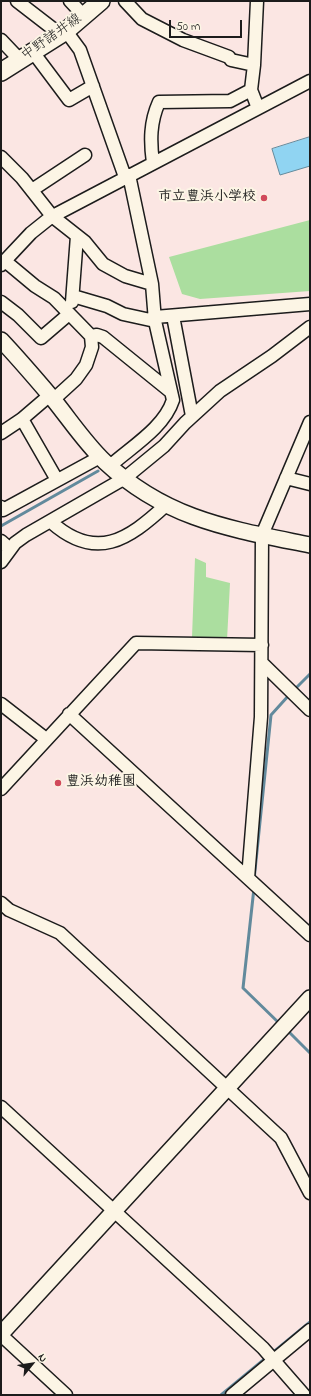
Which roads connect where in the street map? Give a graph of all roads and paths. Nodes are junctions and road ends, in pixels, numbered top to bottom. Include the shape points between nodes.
1 (17, 1) edge
2 (70, 1) edge
3 (101, 1) edge
4 (125, 1) edge
5 (257, 1) edge
6 (84, 16) junction
7 (64, 33) junction
8 (1, 40) edge
9 (26, 56) junction
10 (254, 65) junction
11 (1, 72) edge
12 (309, 85) edge
13 (93, 86) junction
14 (251, 90) junction
15 (258, 108) junction
16 (85, 155) dead end
17 (1, 157) edge
18 (153, 163) junction
19 (127, 176) junction
20 (32, 190) junction
21 (52, 216) junction
22 (77, 236) junction
23 (3, 263) edge
24 (152, 284) junction
25 (73, 296) junction
26 (1, 302) edge
27 (310, 304) edge
28 (69, 315) junction
29 (173, 316) junction
30 (155, 319) junction
31 (310, 327) edge
32 (91, 336) junction
33 (1, 340) edge
34 (171, 392) junction
35 (52, 398) junction
36 (192, 416) junction
37 (22, 419) junction
38 (310, 422) edge
39 (1, 433) edge
40 (105, 461) junction
41 (125, 478) junction
42 (286, 478) junction
43 (58, 480) junction
44 (310, 484) edge
45 (166, 505) junction
46 (1, 507) edge
47 (51, 522) junction
48 (262, 535) junction
49 (1, 541) edge
50 (310, 545) edge
51 (10, 549) junction
52 (1, 562) edge
53 (262, 644) junction
54 (262, 663) junction
55 (1, 704) edge
56 (310, 710) edge
57 (69, 714) junction
58 (46, 739) junction
59 (3, 781) edge
60 (248, 878) junction
61 (1, 903) edge
62 (310, 935) edge
63 (310, 998) edge
64 (227, 1088) junction
65 (1, 1107) edge
66 (310, 1193) edge
67 (115, 1211) junction
68 (310, 1330) edge
69 (1, 1335) edge
70 (275, 1360) junction
71 (66, 1395) edge
72 (232, 1395) edge
73 (304, 1395) edge

1 - 7 street
2 - 6 street
3 - 6 main road, 中野諸井線
4 - 10 street via 142,19 183,40 231,60
5 - 10 street
6 - 7 main road, 中野諸井線
7 - 9 main road, 中野諸井線
7 - 13 street via 80,50
8 - 9 street
9 - 11 main road, 中野諸井線
9 - 13 street via 69,100
10 - 14 street
12 - 15 street
13 - 19 street
14 - 15 street
14 - 18 street via 230,101 159,102 153,115 150,139
15 - 18 street
16 - 20 street
17 - 20 street
18 - 19 street
19 - 21 street
19 - 24 street
20 - 21 street
21 - 22 street
21 - 23 street via 31,233
22 - 24 street via 103,264 125,276
22 - 25 street
23 - 28 street via 54,298
24 - 30 street
25 - 28 street
25 - 30 street via 107,306 123,314
26 - 28 street via 42,338
27 - 29 street
28 - 32 street
29 - 30 street
29 - 36 street
30 - 34 street
31 - 36 street via 220,391
32 - 34 street via 103,337
32 - 35 street via 92,347 86,365 76,379
33 - 35 street
34 - 40 street via 173,400 170,410 159,424
35 - 37 street
35 - 40 street via 83,439
36 - 41 street via 164,446
37 - 39 street
37 - 43 street
38 - 42 street
40 - 41 street
40 - 43 street
41 - 45 street
41 - 47 street
42 - 44 street
42 - 48 street
43 - 46 street via 3,510
45 - 47 street via 130,534 98,544 82,542 65,534
45 - 48 street via 223,527
47 - 51 street via 26,535
48 - 50 street
48 - 53 street
49 - 51 street
51 - 52 street
53 - 54 street
53 - 57 street via 136,643
54 - 56 street
54 - 60 street via 261,717
55 - 58 street
57 - 58 street
57 - 60 street
58 - 59 street
60 - 62 street
61 - 64 street via 16,913 60,933
63 - 64 street
64 - 66 street via 281,1138
64 - 67 street
65 - 67 street
67 - 69 street
67 - 70 street
68 - 70 street
69 - 71 street
70 - 72 street
70 - 73 street

